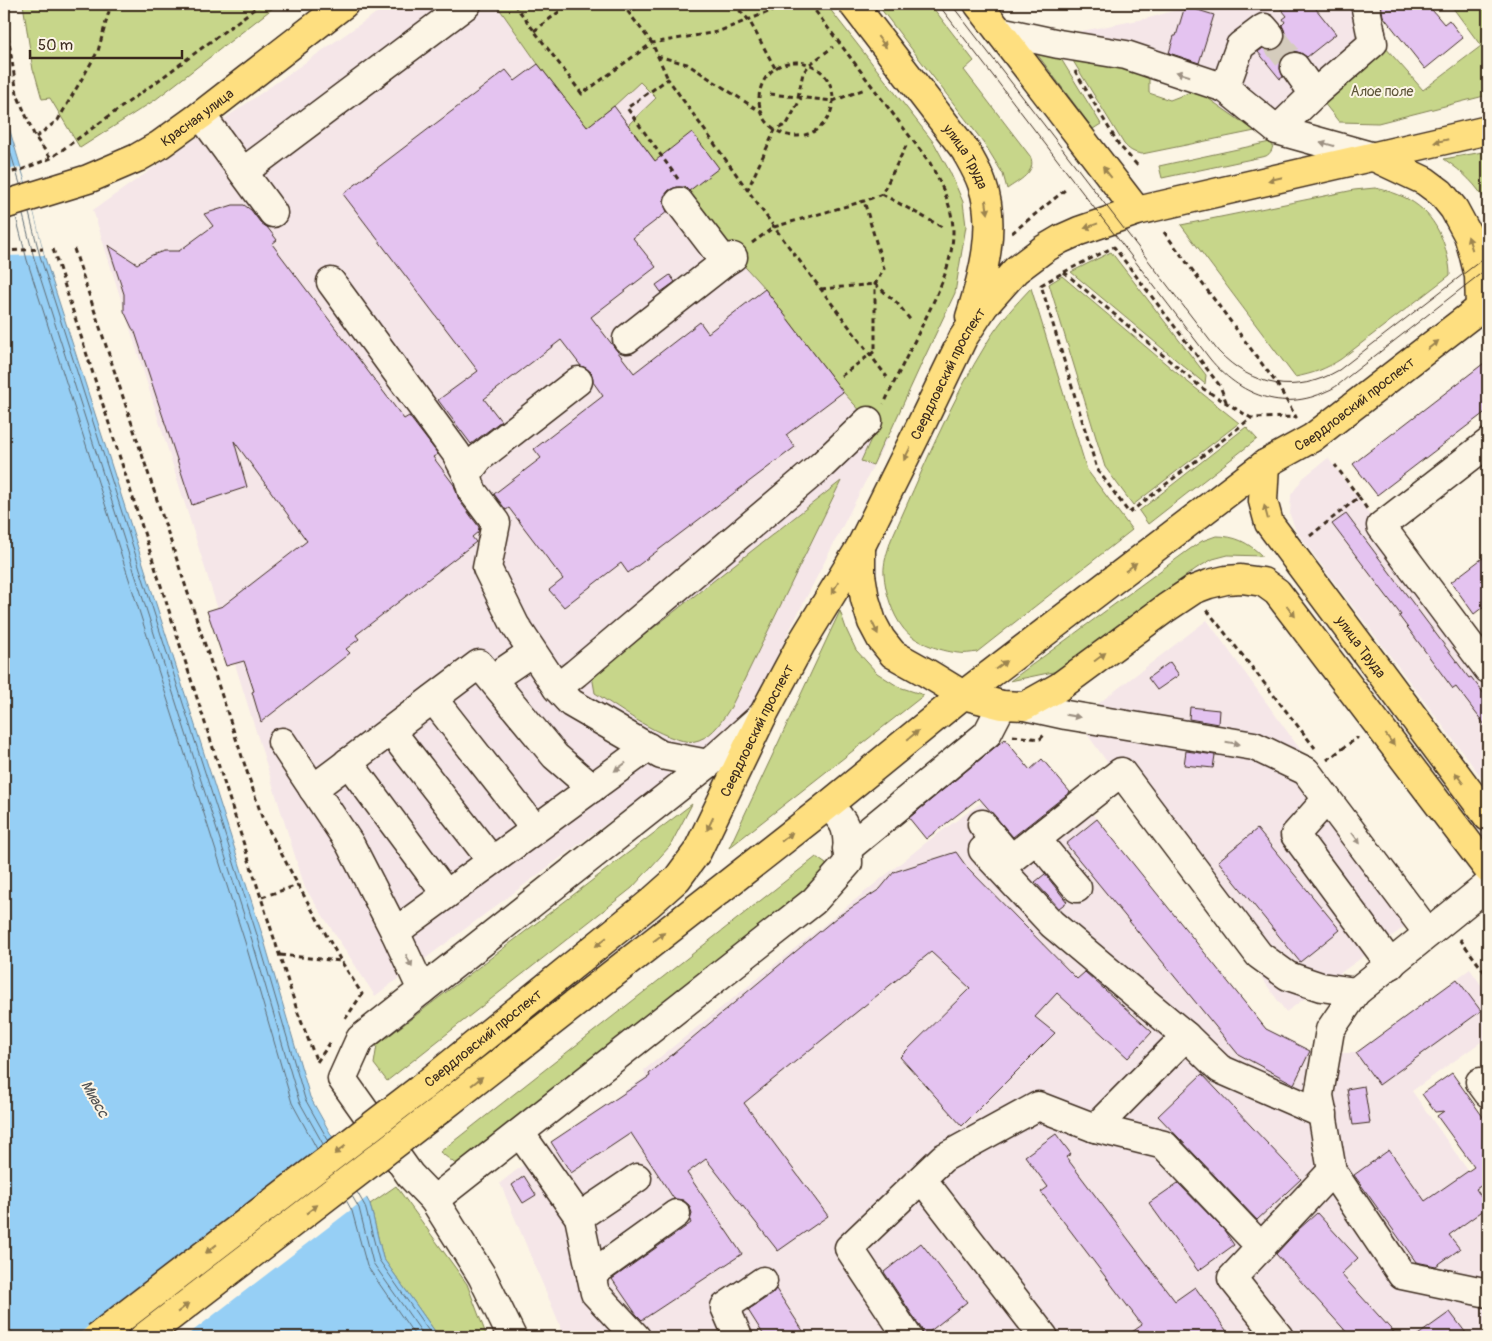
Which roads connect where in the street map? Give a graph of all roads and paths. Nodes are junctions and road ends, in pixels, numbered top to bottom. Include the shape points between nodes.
1 (111, 4) edge
2 (261, 4) edge
3 (344, 4) edge
4 (467, 4) edge
5 (514, 4) edge
6 (569, 4) edge
7 (622, 4) edge
8 (733, 4) edge
9 (789, 4) edge
10 (810, 4) edge
11 (852, 4) edge
12 (978, 4) edge
13 (1365, 4) edge
14 (4, 9) edge
15 (749, 20) junction
16 (534, 31) junction
17 (999, 31) junction
18 (1270, 35) dead end
19 (652, 44) junction
20 (1059, 44) junction
21 (833, 47) dead end
22 (657, 56) junction
23 (810, 64) junction
24 (1295, 67) tunnel mouth
25 (775, 68) junction
26 (668, 79) junction
27 (1226, 88) junction
28 (865, 89) dead end
29 (770, 94) dead end
30 (1314, 94) junction
31 (800, 97) junction
32 (833, 100) junction
33 (627, 108) dead end
34 (762, 113) junction
35 (201, 115) junction
36 (775, 130) junction
37 (1277, 130) junction
38 (1488, 130) edge
39 (35, 137) junction
40 (906, 146) dead end
41 (1374, 157) junction
42 (51, 158) junction
43 (1137, 165) dead end
44 (243, 172) junction
45 (4, 174) edge
46 (747, 190) junction
47 (1065, 190) dead end
48 (882, 194) junction
49 (864, 201) junction
50 (679, 202) dead end
51 (4, 205) edge
52 (1137, 211) junction
53 (273, 213) dead end
54 (774, 227) junction
55 (942, 227) dead end
56 (1164, 232) dead end
57 (1009, 236) dead end
58 (53, 249) dead end
59 (74, 249) dead end
60 (43, 250) dead end
61 (4, 251) edge
62 (729, 259) junction
63 (1064, 272) junction
64 (331, 282) dead end
65 (875, 284) junction
66 (820, 289) junction
67 (1484, 305) edge
68 (912, 322) dead end
69 (963, 338) junction
70 (627, 339) dead end
71 (869, 355) junction
72 (841, 376) dead end
73 (887, 377) dead end
74 (578, 381) dead end
75 (1227, 404) junction
76 (1251, 418) junction
77 (868, 421) joint
78 (1488, 443) edge
79 (1265, 464) junction
80 (1335, 466) dead end
81 (467, 474) junction
82 (1310, 536) dead end
83 (860, 546) junction
84 (532, 652) junction
85 (1483, 652) edge
86 (492, 678) junction
87 (557, 688) junction
88 (963, 695) junction
89 (433, 699) junction
90 (1013, 706) junction
91 (763, 715) junction
92 (1066, 715) junction
93 (391, 730) junction
94 (1351, 730) dead end
95 (987, 734) junction
96 (282, 742) dead end
97 (648, 747) junction
98 (1325, 761) dead end
99 (348, 762) junction
100 (708, 764) junction
101 (592, 788) junction
102 (313, 789) junction
103 (1327, 799) junction
104 (826, 806) junction
105 (1488, 817) edge
106 (535, 829) junction
107 (1036, 839) junction
108 (848, 849) junction
109 (492, 861) junction
110 (1488, 868) edge
111 (298, 885) junction
112 (1488, 885) edge
113 (1077, 888) dead end
114 (446, 894) junction
115 (262, 897) junction
116 (1437, 926) junction
117 (395, 932) junction
118 (280, 956) junction
119 (342, 961) junction
120 (1391, 965) junction
121 (1488, 977) edge
122 (422, 990) junction
123 (1356, 992) junction
124 (342, 1024) dead end
125 (1186, 1036) junction
126 (332, 1039) dead end
127 (1323, 1114) junction
128 (1095, 1128) junction
129 (520, 1133) junction
130 (1332, 1171) junction
131 (637, 1178) dead end
132 (922, 1178) junction
133 (434, 1200) junction
134 (676, 1214) dead end
135 (579, 1217) junction
136 (1261, 1246) junction
137 (591, 1275) junction
138 (763, 1281) dead end
139 (1488, 1293) edge
140 (97, 1337) edge
141 (144, 1337) edge
142 (512, 1337) edge
143 (636, 1337) edge
144 (738, 1337) edge
145 (908, 1337) edge
146 (1044, 1337) edge
147 (1279, 1337) edge

1 - 39 path via 93,60 58,120
2 - 42 path
3 - 35 main road, Красная улица
4 - 44 lane
5 - 16 path
6 - 16 path
7 - 19 path
8 - 15 path
9 - 15 path
10 - 77 path via 930,163 943,186 951,215 953,232 949,259 938,292 882,408
11 -> 69 main road, улица Труда via 965,150 982,185 988,207 989,234 979,290
12 - 17 main road
13 - 30 lane via 1373,44
14 - 39 path via 17,94
15 - 19 path via 717,32
15 - 25 path
16 - 19 path via 582,94
17 - 20 lane
52 -> 17 main road
18 - 27 lane via 1264,28 1240,46
19 - 22 path
27 -> 20 lane via 1126,55
20 - 43 path via 1119,145
21 - 23 path
22 - 26 path
22 - 34 path via 686,64
23 - 25 path via 786,62
23 - 31 path via 803,73
23 - 32 path via 829,80
24 - 30 lane
25 - 34 path via 760,88
26 - 33 path
26 - 46 path
27 - 37 lane
28 - 32 path
29 - 31 path
30 - 37 lane
31 - 32 path
31 - 36 path via 787,124
32 - 36 path via 830,115 813,132 801,136
34 - 36 path
35 - 44 lane
35 - 51 main road, Красная улица via 137,158 88,179
36 - 46 path
41 -> 37 lane
38 -> 41 main road, Свердловский проспект
39 - 42 path
40 - 48 path
41 -> 52 main road, Свердловский проспект
67 -> 41 main road, Свердловский проспект via 1468,235 1454,209 1441,193 1424,181
42 - 45 path
44 - 53 lane
46 - 54 path
47 - 57 path
48 - 49 path
48 - 55 path
49 - 54 path
49 - 65 path via 884,269
50 - 62 lane
52 -> 69 main road, Свердловский проспект via 1079,230 1044,249 1016,270 984,306
54 - 62 path
54 - 66 path
56 - 76 path via 1277,384 1296,417
58 - 115 path
59 - 111 path via 262,817
60 - 61 path
62 - 70 lane
63 - 75 path via 1202,388
63 - 75 path via 1114,247 1220,386
63 - 76 path via 1042,285 1097,469 1129,513
64 - 81 lane via 456,453
65 - 66 path
65 - 68 path via 897,303
65 - 71 path via 875,351
66 - 71 path
79 -> 67 main road, Свердловский проспект via 1312,438
69 -> 83 main road, Свердловский проспект
71 - 72 path
71 - 73 path
74 - 81 lane via 479,458
75 - 76 path
77 - 87 lane via 822,465
78 - 85 lane via 1380,526
88 -> 79 main road, Свердловский проспект
105 -> 79 main road, улица Труда via 1269,524 1263,501
80 - 82 path via 1359,497
81 - 84 lane via 472,491 496,523 487,568 515,626
83 -> 88 main road via 865,599 881,639 893,654
83 -> 91 main road, Свердловский проспект
84 - 86 lane
84 - 87 lane
86 - 89 lane via 479,664
86 - 101 lane via 555,756
87 - 97 lane via 571,703
88 - 90 main road
104 -> 88 main road, Свердловский проспект
89 - 93 lane
89 - 106 lane
90 - 92 lane
90 - 95 lane
90 -> 110 main road via 1059,687 1193,590 1226,580 1264,582 1277,592
91 - 100 lane
91 -> 140 main road, Свердловский проспект, bridge via 697,852 677,878 420,1088
92 - 95 path via 1040,739
92 -> 103 lane via 1254,746 1306,771
93 - 99 lane
93 - 109 lane
94 - 98 path via 1357,738
95 - 108 lane
96 - 102 lane
97 - 100 lane via 661,755
97 -> 101 lane
99 - 102 lane
99 - 114 lane
100 - 122 lane
101 - 106 lane
102 - 117 lane via 350,844
103 -> 116 lane
103 - 120 lane via 1295,835
104 - 108 lane via 838,814 847,828
141 -> 104 main road, Свердловский проспект, bridge
106 - 109 lane
107 - 113 lane
107 - 123 lane via 1121,772 1259,955 1288,976 1321,987
107 - 125 lane via 1011,859 975,828 1052,924
108 - 129 lane via 848,863 814,901
109 - 114 lane
111 - 115 path
111 - 119 path
112 - 116 lane
114 - 117 lane
115 - 118 path
116 - 120 lane
116 - 121 path
117 -> 122 lane
118 - 119 path
118 - 126 path via 318,1062
119 - 124 path via 362,994
120 - 123 lane
122 - 133 lane via 360,1039 342,1079 410,1175
123 - 127 lane via 1330,1030 1319,1095
125 - 127 lane via 1220,1069
125 - 128 lane
127 - 130 lane
128 - 132 lane via 1038,1106 943,1158
128 - 136 lane via 1164,1145
129 - 133 lane
129 - 135 lane
130 - 136 lane
130 - 139 lane via 1402,1275
131 - 135 lane
132 - 145 lane via 849,1248
132 - 146 lane
133 - 142 lane via 482,1276
134 - 137 lane
135 - 137 lane
136 - 147 lane via 1232,1278
137 - 143 lane via 595,1293
138 - 144 lane via 725,1307

